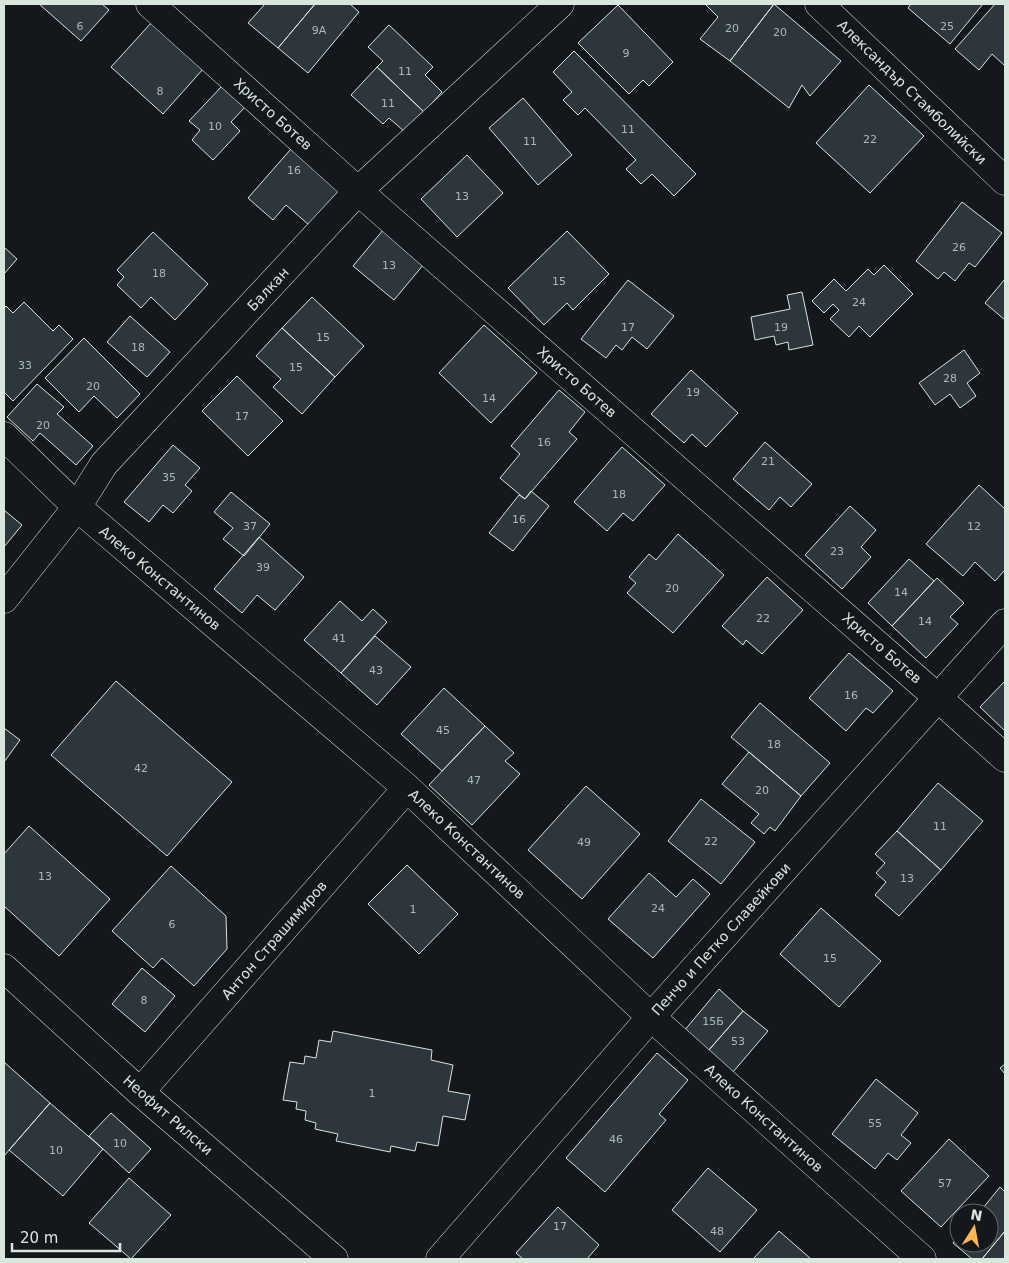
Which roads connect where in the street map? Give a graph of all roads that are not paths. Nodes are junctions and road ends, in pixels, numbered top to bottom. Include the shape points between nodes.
1 (150, 4) edge
2 (560, 4) edge
3 (819, 4) edge
4 (1005, 181) edge
5 (358, 191) junction
6 (4, 436) edge
7 (77, 507) junction
8 (4, 599) edge
9 (1005, 622) edge
10 (938, 697) junction
11 (1005, 758) edge
12 (407, 788) junction
13 (4, 968) edge
14 (651, 1017) junction
15 (140, 1092) junction
16 (334, 1259) edge
17 (440, 1259) edge
18 (922, 1259) edge

1 - 5 street, Христо Ботев
2 - 5 street, Балкан
3 - 4 street, Александър Стамболийски
5 - 7 street, Балкан via 104,464
5 - 10 street, Христо Ботев
6 - 7 street, Алеко Константинов
7 - 8 street, Балкан
7 - 12 street, Алеко Константинов
9 - 10 street, Пенчо и Петко Славейкови
10 - 11 street, Христо Ботев
10 - 14 street, Пенчо и Петко Славейкови
12 - 14 street, Алеко Константинов
12 - 15 street, Антон Страшимиров
13 - 15 street, Неофит Рилски
14 - 17 street, Пенчо и Петко Славейкови
14 - 18 street, Алеко Константинов
15 - 16 street, Неофит Рилски

